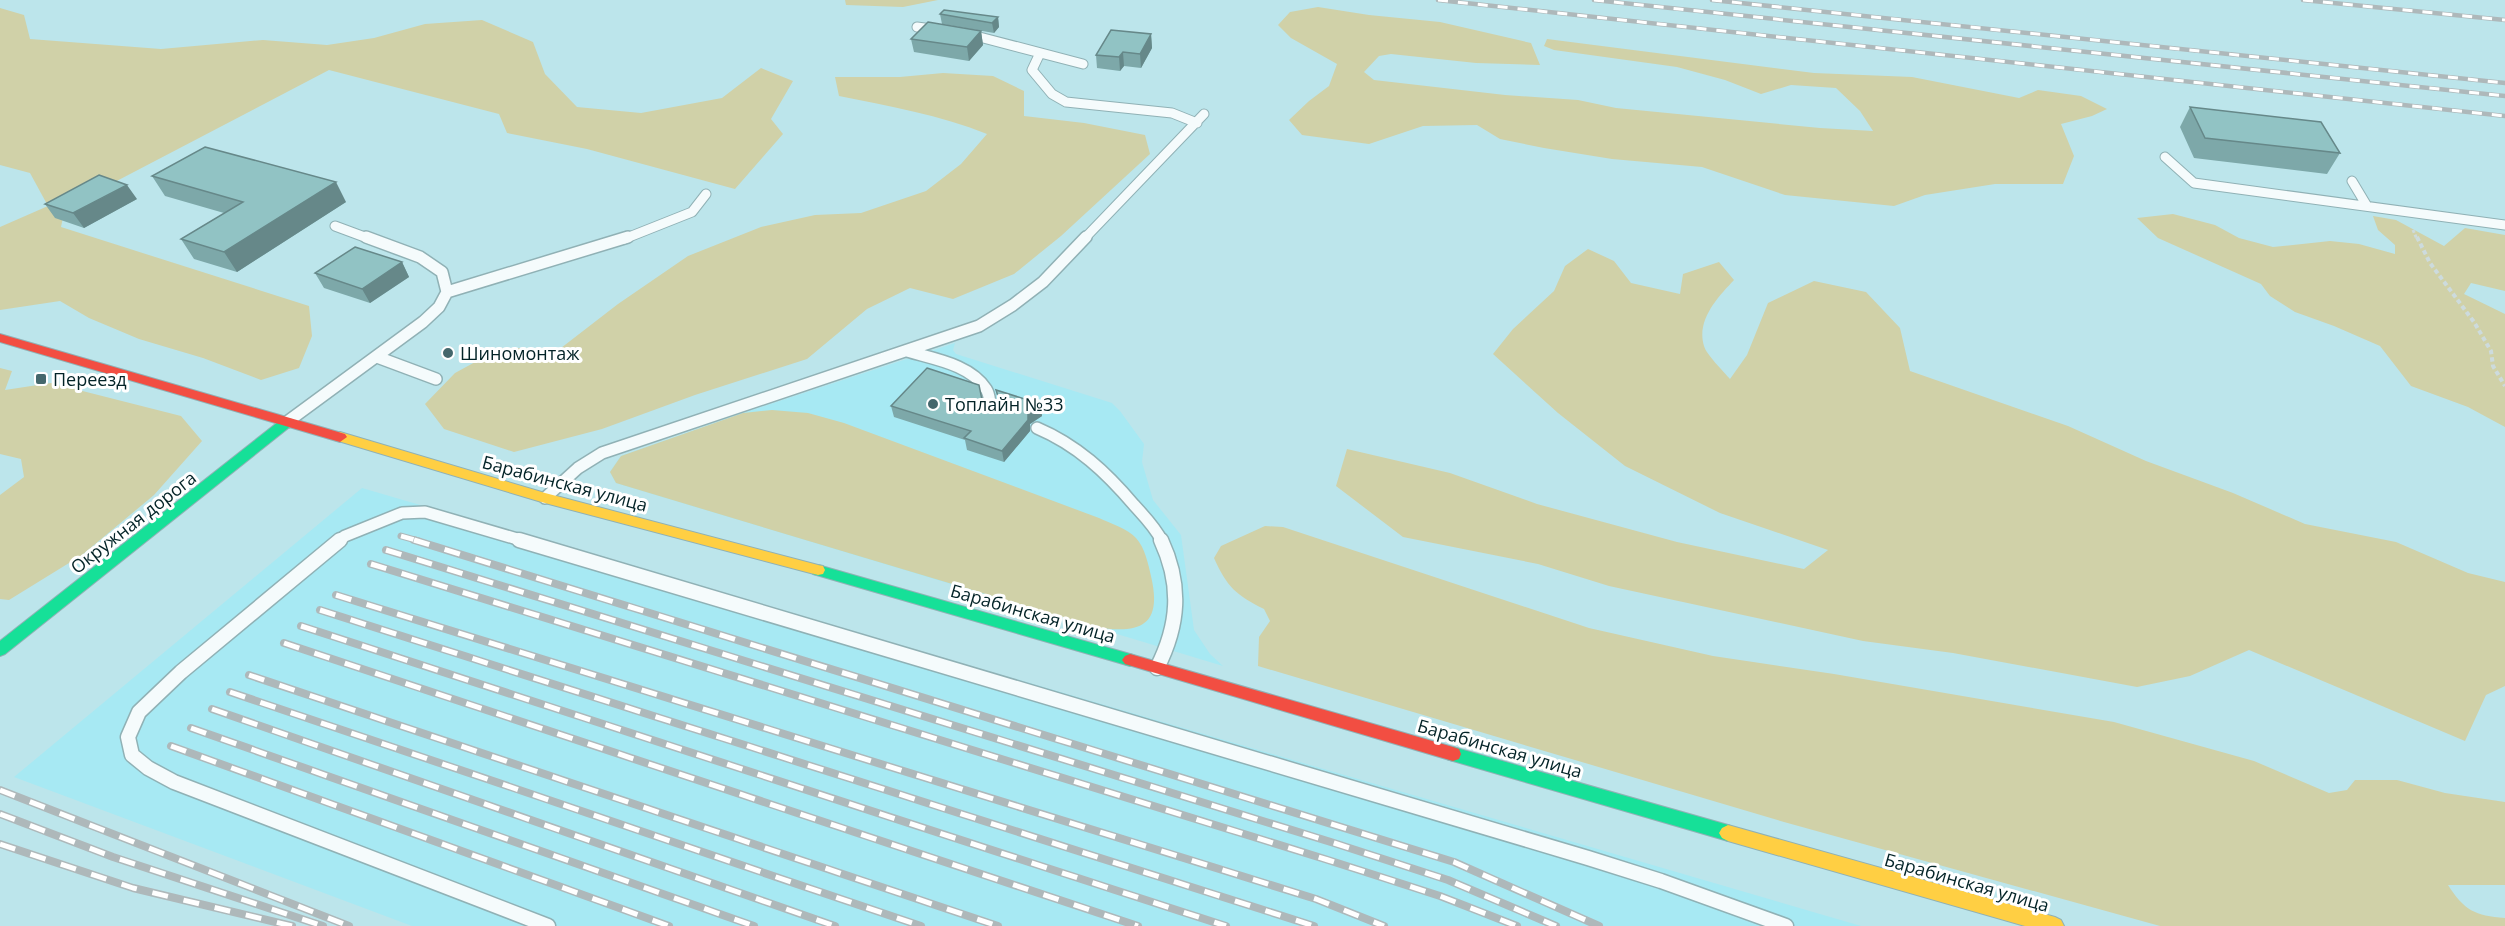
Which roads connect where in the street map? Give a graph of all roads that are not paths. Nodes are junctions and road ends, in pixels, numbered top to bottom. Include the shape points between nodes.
1 (917, 27) dead end
2 (951, 32) edge
3 (962, 33) edge
4 (1040, 53) junction
5 (1083, 64) dead end
6 (2165, 158) dead end
7 (2352, 181) dead end
8 (706, 194) dead end
9 (2367, 206) junction
10 (2505, 225) edge
11 (335, 226) dead end
12 (447, 292) junction
13 (0, 339) edge
14 (907, 351) junction
15 (377, 357) junction
16 (436, 379) dead end
17 (995, 414) edge
18 (288, 422) junction
19 (1037, 428) dead end
20 (545, 498) junction
21 (0, 650) edge
22 (1157, 668) junction
23 (548, 926) edge
24 (1786, 926) edge
25 (2055, 926) edge

1 - 2 lane
3 - 4 lane
4 - 5 lane
4 - 14 lane via 1032,70 1052,94 1066,102 1201,118 1043,282 979,326
6 - 9 lane via 2194,183
7 - 9 lane
8 - 12 lane via 692,212 626,238
9 - 10 lane
11 - 12 lane via 420,256 442,272
12 - 15 lane via 439,307 423,322
13 - 18 main road, Барабинская улица
14 - 17 lane via 974,376 987,390 988,408
14 - 20 lane via 602,453 578,468
15 - 16 lane
15 - 18 lane
18 - 20 main road, Барабинская улица
18 - 21 main road, Окружная дорога
19 - 22 lane via 1084,453 1110,476 1163,544 1175,617
20 - 22 main road, Барабинская улица via 842,576
22 - 25 main road, Барабинская улица
23 - 24 lane via 174,782 132,755 128,737 139,712 181,672 345,536 402,513 425,512 1587,858

